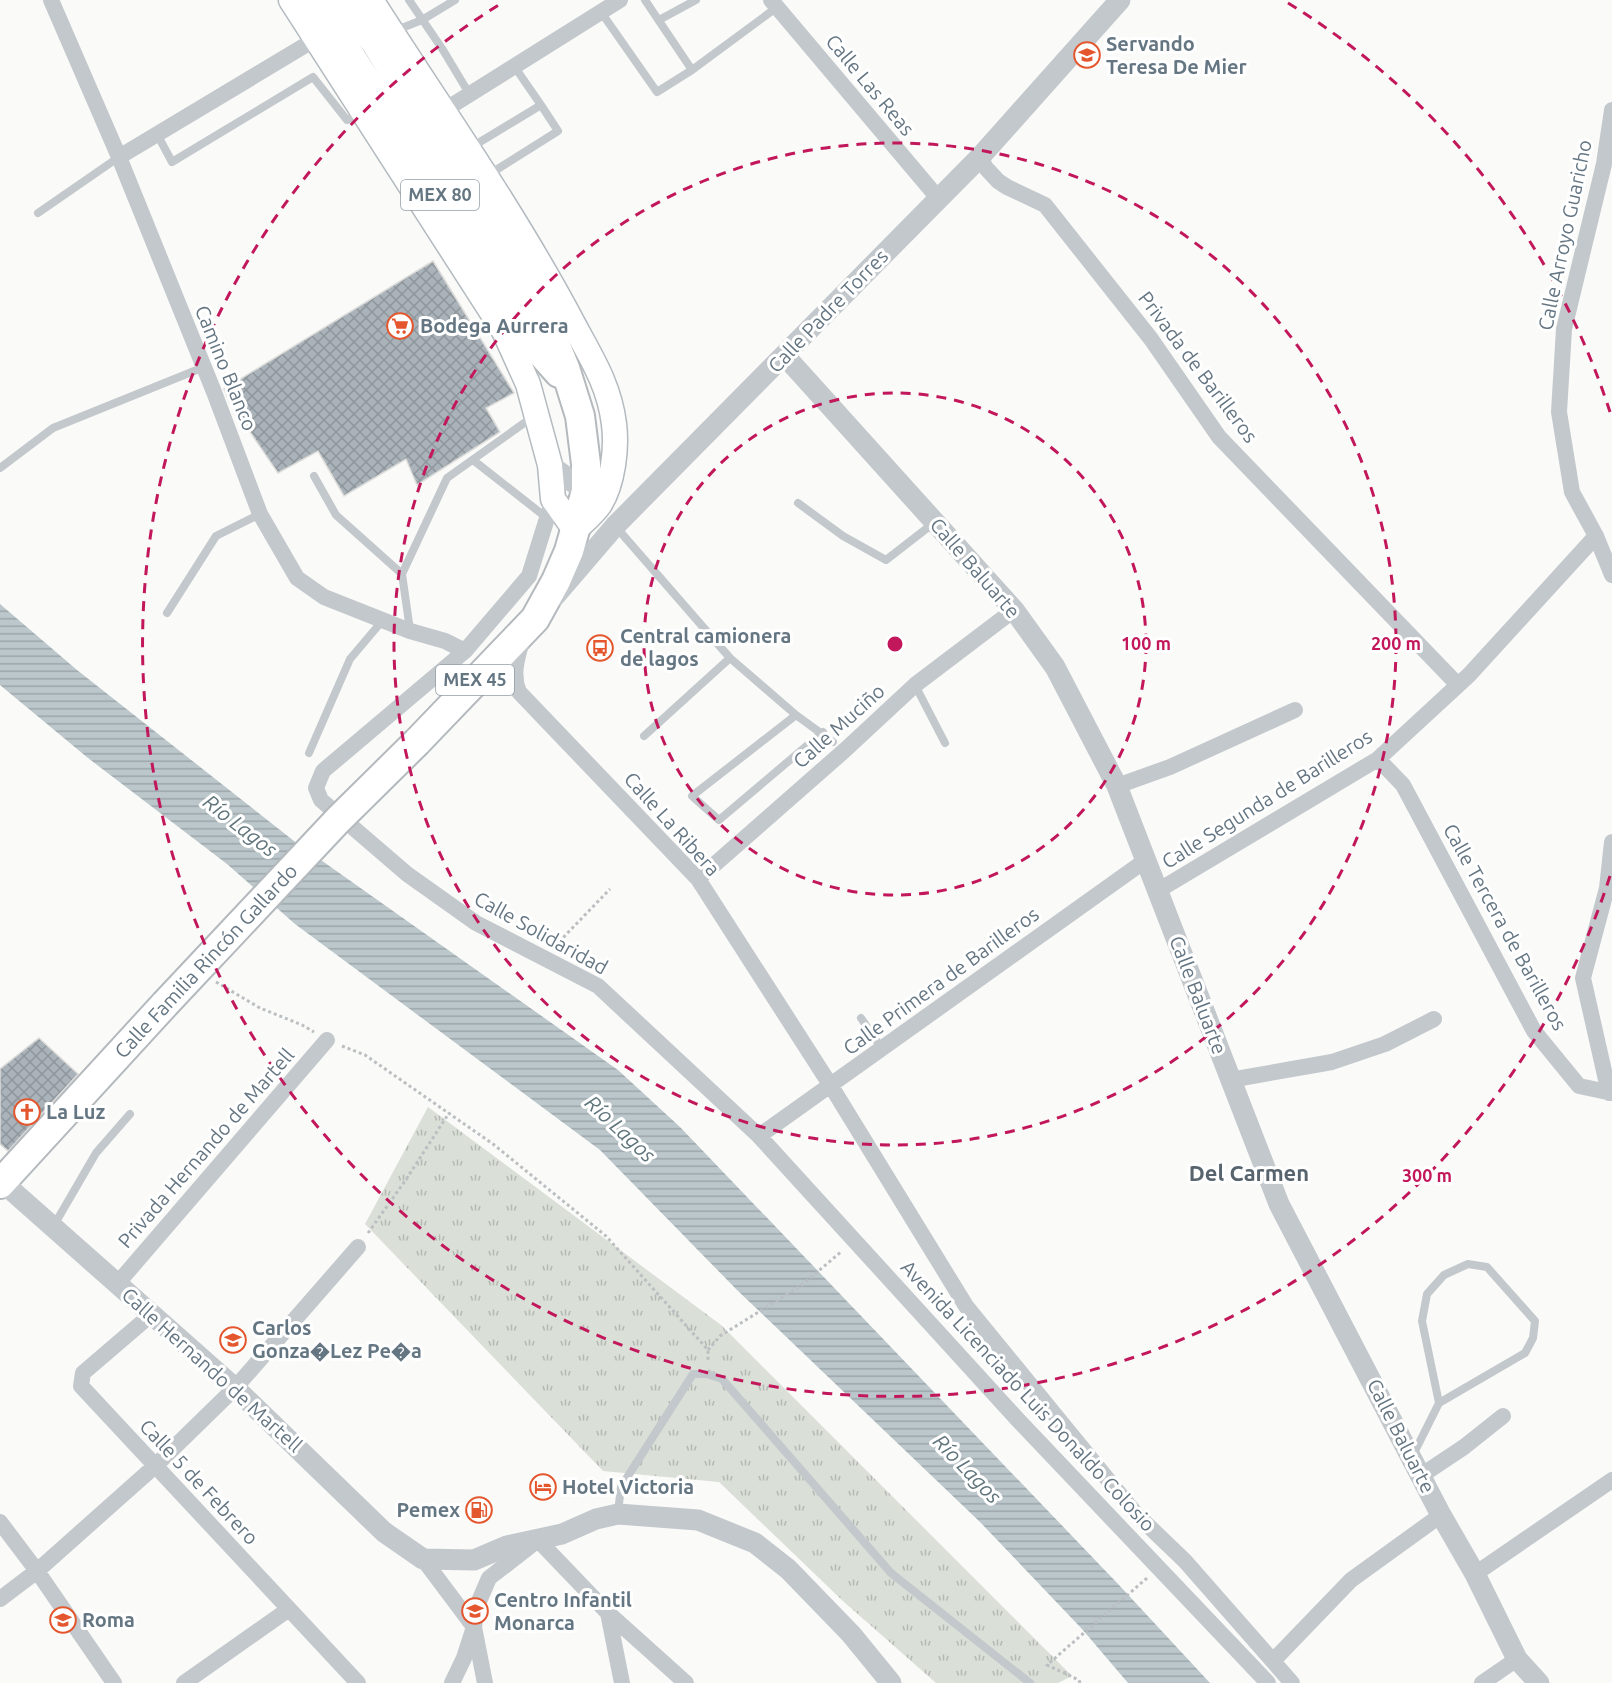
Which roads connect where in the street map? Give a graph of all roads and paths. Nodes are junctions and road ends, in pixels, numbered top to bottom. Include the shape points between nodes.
1 (51, 0) edge
2 (291, 0) edge
3 (315, 0) edge
4 (409, 0) edge
5 (455, 0) edge
6 (620, 0) edge
7 (645, 0) edge
8 (696, 0) edge
9 (1120, 0) edge
10 (774, 4) edge
11 (601, 12) junction
12 (349, 15) edge
13 (422, 20) junction
14 (659, 20) junction
15 (363, 48) junction
16 (514, 66) junction
17 (692, 70) junction
18 (470, 95) junction
19 (541, 105) junction
20 (1612, 110) edge
21 (443, 111) junction
22 (364, 113) junction
23 (157, 134) junction
24 (470, 148) junction
25 (119, 157) junction
26 (980, 157) junction
27 (487, 176) junction
28 (938, 198) junction
29 (38, 213) dead end
30 (438, 229) junction
31 (471, 245) junction
32 (785, 356) junction
33 (204, 367) junction
34 (571, 386) junction
35 (536, 415) junction
36 (473, 460) junction
37 (550, 465) junction
38 (0, 468) edge
39 (314, 476) dead end
40 (593, 497) junction
41 (798, 503) dead end
42 (550, 508) junction
43 (261, 514) junction
44 (935, 522) junction
45 (615, 526) junction
46 (575, 530) junction
47 (1596, 536) junction
48 (402, 574) junction
49 (1612, 575) edge
50 (1014, 610) junction
51 (167, 613) dead end
52 (383, 620) junction
53 (530, 624) junction
54 (410, 631) junction
55 (465, 651) junction
56 (730, 658) junction
57 (1458, 685) junction
58 (915, 686) junction
59 (1295, 710) dead end
60 (796, 715) junction
61 (822, 732) junction
62 (644, 736) dead end
63 (834, 742) dead end
64 (945, 743) dead end
65 (309, 753) dead end
66 (1378, 759) junction
67 (1117, 786) junction
68 (1612, 842) edge
69 (1146, 860) junction
70 (698, 879) junction
71 (610, 889) dead end
72 (1159, 890) junction
73 (544, 958) junction
74 (196, 971) junction
75 (861, 1018) dead end
76 (1434, 1019) dead end
77 (327, 1040) junction
78 (882, 1049) junction
79 (1230, 1080) junction
80 (831, 1086) junction
81 (1610, 1093) edge
82 (449, 1113) junction
83 (130, 1114) dead end
84 (759, 1136) junction
85 (1, 1182) edge
86 (52, 1228) junction
87 (855, 1240) junction
88 (358, 1247) joint
89 (117, 1284) junction
90 (153, 1313) junction
91 (708, 1350) junction
92 (707, 1374) junction
93 (235, 1388) junction
94 (1439, 1403) junction
95 (1503, 1416) dead end
96 (156, 1466) junction
97 (1417, 1466) junction
98 (1612, 1480) edge
99 (618, 1514) junction
100 (1441, 1515) junction
101 (0, 1522) edge
102 (538, 1540) junction
103 (423, 1559) junction
104 (37, 1571) junction
105 (1152, 1574) dead end
106 (1475, 1574) junction
107 (0, 1599) edge
108 (290, 1609) junction
109 (608, 1613) junction
110 (474, 1627) junction
111 (1517, 1659) junction
112 (1273, 1661) junction
113 (114, 1683) edge
114 (184, 1683) edge
115 (358, 1683) edge
116 (452, 1683) edge
117 (485, 1683) edge
118 (622, 1683) edge
119 (686, 1683) edge
120 (891, 1683) edge
121 (1029, 1683) edge
122 (1080, 1683) edge
123 (1268, 1683) edge
124 (1292, 1683) edge
125 (1482, 1683) edge
126 (1539, 1683) edge

1 - 25 street, Camino Blanco
2 - 12 main road
3 - 12 highway, MEX 80
4 - 13 lane
5 - 13 lane
6 - 11 street
7 - 14 lane
8 - 14 lane
9 - 26 street, Calle Padre Torres
10 - 17 lane
10 - 28 street, Calle Las Reas
11 - 16 street
11 - 17 lane via 657,92
12 - 15 highway, MEX 80
12 - 15 main road
12 - 23 street
13 - 15 lane
13 - 18 lane
14 - 17 lane
15 - 21 main road
15 - 22 main road
15 - 31 highway, MEX 80
15 - 34 highway, MEX 80 via 547,324
16 - 18 street
16 - 19 lane
18 - 21 street
19 - 24 lane
19 - 27 lane via 558,131
20 - 47 street, Calle Arroyo Guaricho via 1604,164 1564,329 1559,412 1572,492
21 - 24 main road
22 - 23 lane via 346,120 313,77 172,162
22 - 30 main road
23 - 25 street
24 - 27 main road
25 - 29 lane
25 - 33 street, Camino Blanco
26 - 28 street, Calle Padre Torres
26 - 57 street, Privada de Barilleros via 998,181 1046,205 1151,339 1219,437
27 - 40 main road via 540,261 602,374 614,424 613,468
28 - 32 street, Calle Padre Torres
30 - 31 highway
30 - 35 main road via 504,331 528,384
31 - 34 highway, MEX 80 via 533,344
32 - 44 street, Calle Baluarte
32 - 45 street, Calle Padre Torres
33 - 38 lane via 53,428
33 - 43 street, Camino Blanco
34 - 40 highway, MEX 80
35 - 36 lane
35 - 37 main road
36 - 42 lane
36 - 48 lane via 447,478
37 - 40 street
37 - 42 main road
39 - 48 lane via 336,514
40 - 45 street
40 - 46 highway, MEX 80
41 - 44 lane via 843,536 886,560
42 - 46 main road
42 - 55 street via 529,576
43 - 51 lane via 216,536
43 - 52 street, Camino Blanco via 297,578 324,597
44 - 50 street, Calle Baluarte
45 - 53 street, Calle Padre Torres
45 - 56 lane
46 - 53 highway, MEX 45 via 556,581
47 - 49 street, Calle Arroyo Guaricho
47 - 57 street, Calle Segunda de Barilleros
48 - 54 lane
50 - 58 street, Calle Muciño
50 - 67 street, Calle Baluarte via 1055,668
52 - 54 street, Camino Blanco
52 - 65 lane via 350,659
53 - 70 street, Calle La Ribera via 516,664 514,681 519,692
53 - 74 highway, Calle Familia Rincón Gallardo / MEX 45, bridge
54 - 55 street, Camino Blanco
55 - 73 street, Calle Solidaridad via 323,771 316,788 321,800 407,874 467,917
56 - 60 lane
56 - 62 lane
57 - 66 street, Calle Segunda de Barilleros
58 - 64 lane
58 - 70 street, Calle Muciño
59 - 67 street via 1170,767
60 - 61 lane
60 - 61 lane via 692,796 719,820
61 - 63 lane
66 - 72 street, Calle Segunda de Barilleros
66 - 81 street, Calle Tercera de Barilleros via 1403,785 1534,1031 1579,1086
67 - 69 street, Calle Baluarte
68 - 81 street via 1607,888 1583,978
69 - 72 street, Calle Baluarte
69 - 78 street, Calle Primera de Barilleros
70 - 80 street, Calle La Ribera
71 - 73 path
72 - 79 street, Calle Baluarte
73 - 84 street, Calle Solidaridad via 598,986
74 - 77 path
74 - 85 highway, Calle Familia Rincón Gallardo / MEX 45, bridge
75 - 78 lane
76 - 79 street via 1385,1044 1332,1062
77 - 82 path via 365,1054
77 - 89 street, Privada Hernando de Martell
78 - 80 street, Calle Primera de Barilleros
79 - 97 street, Calle Baluarte via 1279,1204
80 - 84 street, Calle Primera de Barilleros
80 - 112 street, Avenida Licenciado Luis Donaldo Colosio via 966,1306 1136,1514 1185,1561
82 - 88 path
82 - 91 path via 606,1236
83 - 86 lane via 96,1153
84 - 87 street, Avenida Licenciado Luis Donaldo Colosio
85 - 86 street, Calle Hernando de Martell
86 - 89 street, Calle Hernando de Martell
87 - 91 path via 802,1285 720,1336
87 - 123 street, Avenida Licenciado Luis Donaldo Colosio via 1019,1421
88 - 93 street
89 - 90 street, Calle Hernando de Martell
90 - 93 street, Calle Hernando de Martell
90 - 96 street, Calle 5 de Febrero via 83,1373 81,1386
91 - 92 path
92 - 99 lane via 693,1374 621,1487
92 - 121 lane via 722,1379 891,1573
93 - 96 street
93 - 103 street, Calle Hernando de Martell via 384,1532
94 - 94 lane via 1422,1321 1427,1294 1452,1271 1468,1264 1487,1267 1535,1321 1533,1338 1525,1353
94 - 97 lane
95 - 97 street via 1464,1446
96 - 104 street
96 - 108 street, Calle 5 de Febrero
97 - 100 street, Calle Baluarte
98 - 106 street
99 - 102 street
99 - 120 street via 698,1520 755,1543 812,1593
100 - 106 street, Calle Baluarte
100 - 112 street via 1351,1580
101 - 104 street
102 - 103 street via 507,1546 474,1560
102 - 109 street
102 - 110 street via 489,1578 477,1606
103 - 110 street
104 - 107 street
104 - 113 street
105 - 122 path via 1047,1665
106 - 111 street, Calle Baluarte
108 - 114 street
108 - 115 street, Calle 5 de Febrero
109 - 118 street
109 - 119 street
110 - 116 street
110 - 117 street
111 - 125 street
111 - 126 street, Calle Baluarte
112 - 124 street, Avenida Licenciado Luis Donaldo Colosio

